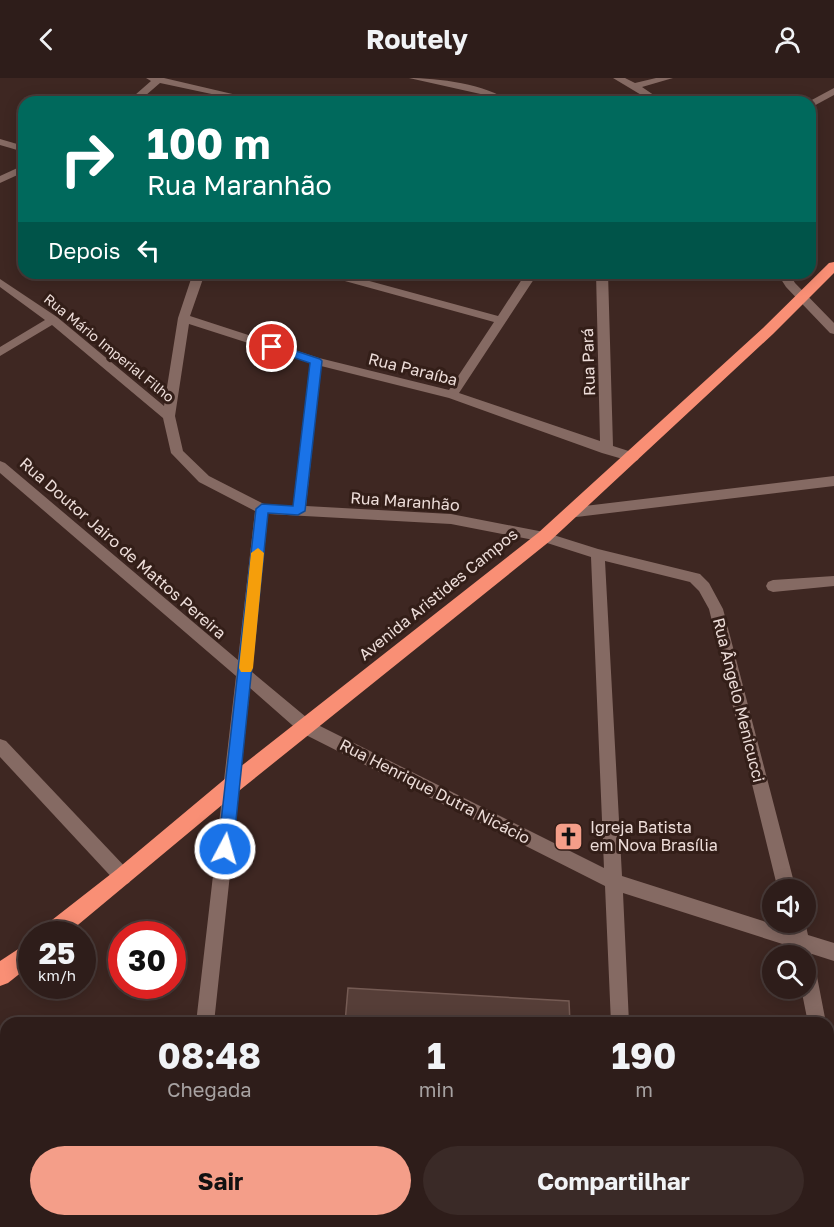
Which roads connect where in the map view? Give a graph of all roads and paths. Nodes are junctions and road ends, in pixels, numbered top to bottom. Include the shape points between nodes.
1 (414, 78) edge
2 (618, 78) edge
3 (668, 78) edge
4 (155, 79) edge
5 (634, 86) junction
6 (834, 91) edge
7 (138, 96) edge
8 (234, 96) edge
9 (493, 96) edge
10 (650, 96) edge
11 (816, 102) edge
12 (0, 142) edge
13 (18, 147) edge
14 (18, 171) edge
15 (0, 180) edge
16 (834, 266) edge
17 (197, 279) edge
18 (349, 279) edge
19 (528, 279) edge
20 (602, 279) edge
21 (786, 279) edge
22 (0, 282) edge
23 (184, 318) junction
24 (53, 320) junction
25 (499, 320) junction
26 (834, 330) edge
27 (0, 352) edge
28 (316, 361) junction
29 (452, 395) junction
30 (169, 416) junction
31 (607, 450) junction
32 (633, 457) junction
33 (0, 466) edge
34 (834, 481) edge
35 (262, 509) junction
36 (298, 511) junction
37 (568, 513) junction
38 (544, 537) junction
39 (598, 554) junction
40 (834, 581) edge
41 (773, 586) dead end
42 (245, 676) junction
43 (306, 727) junction
44 (0, 746) edge
45 (233, 784) junction
46 (123, 877) junction
47 (784, 879) edge
48 (615, 882) junction
49 (67, 921) edge
50 (791, 945) edge
51 (816, 950) edge
52 (834, 952) edge
53 (18, 961) edge
54 (0, 975) edge
55 (812, 999) edge
56 (206, 1017) edge
57 (620, 1017) edge
58 (816, 1017) edge

1 - 9 street
2 - 5 street
3 - 5 street
4 - 7 street
4 - 8 street
5 - 10 street
6 - 11 street
12 - 13 street
14 - 15 street
16 - 32 highway, Avenida Aristides Campos
17 - 23 street
18 - 25 street
19 - 25 street
20 - 31 street, Rua Pará
21 - 26 street
22 - 24 street, Rua Mário Imperial Filho
23 - 28 street, Rua Paraíba
23 - 30 street
24 - 27 street
24 - 30 street, Rua Mário Imperial Filho
25 - 29 street
28 - 29 street, Rua Paraíba
28 - 36 street
29 - 31 street, Rua Paraíba
30 - 35 street via 177,453 204,479
31 - 32 street, Rua Paraíba
32 - 37 highway, Avenida Aristides Campos
33 - 42 street, Rua Doutor Jairo de Mattos Pereira
34 - 37 street
35 - 36 street, Rua Maranhão
35 - 42 street
36 - 38 street, Rua Maranhão via 451,519
37 - 38 highway, Avenida Aristides Campos
38 - 39 street, Rua Maranhão
38 - 43 highway, Avenida Aristides Campos
39 - 47 street, Rua Ângelo Menicucci via 695,579 704,587 716,609
39 - 48 street
40 - 41 street
42 - 43 street, Rua Doutor Jairo de Mattos Pereira
42 - 45 street
43 - 45 highway, Avenida Aristides Campos
43 - 48 street, Rua Henrique Dutra Nicácio
44 - 46 street
45 - 46 highway, Avenida Aristides Campos
45 - 56 street
46 - 49 highway, Avenida Aristides Campos
48 - 50 street, Rua Henrique Dutra Nicácio
48 - 57 street
51 - 52 street, Rua Henrique Dutra Nicácio
53 - 54 highway
55 - 58 street

